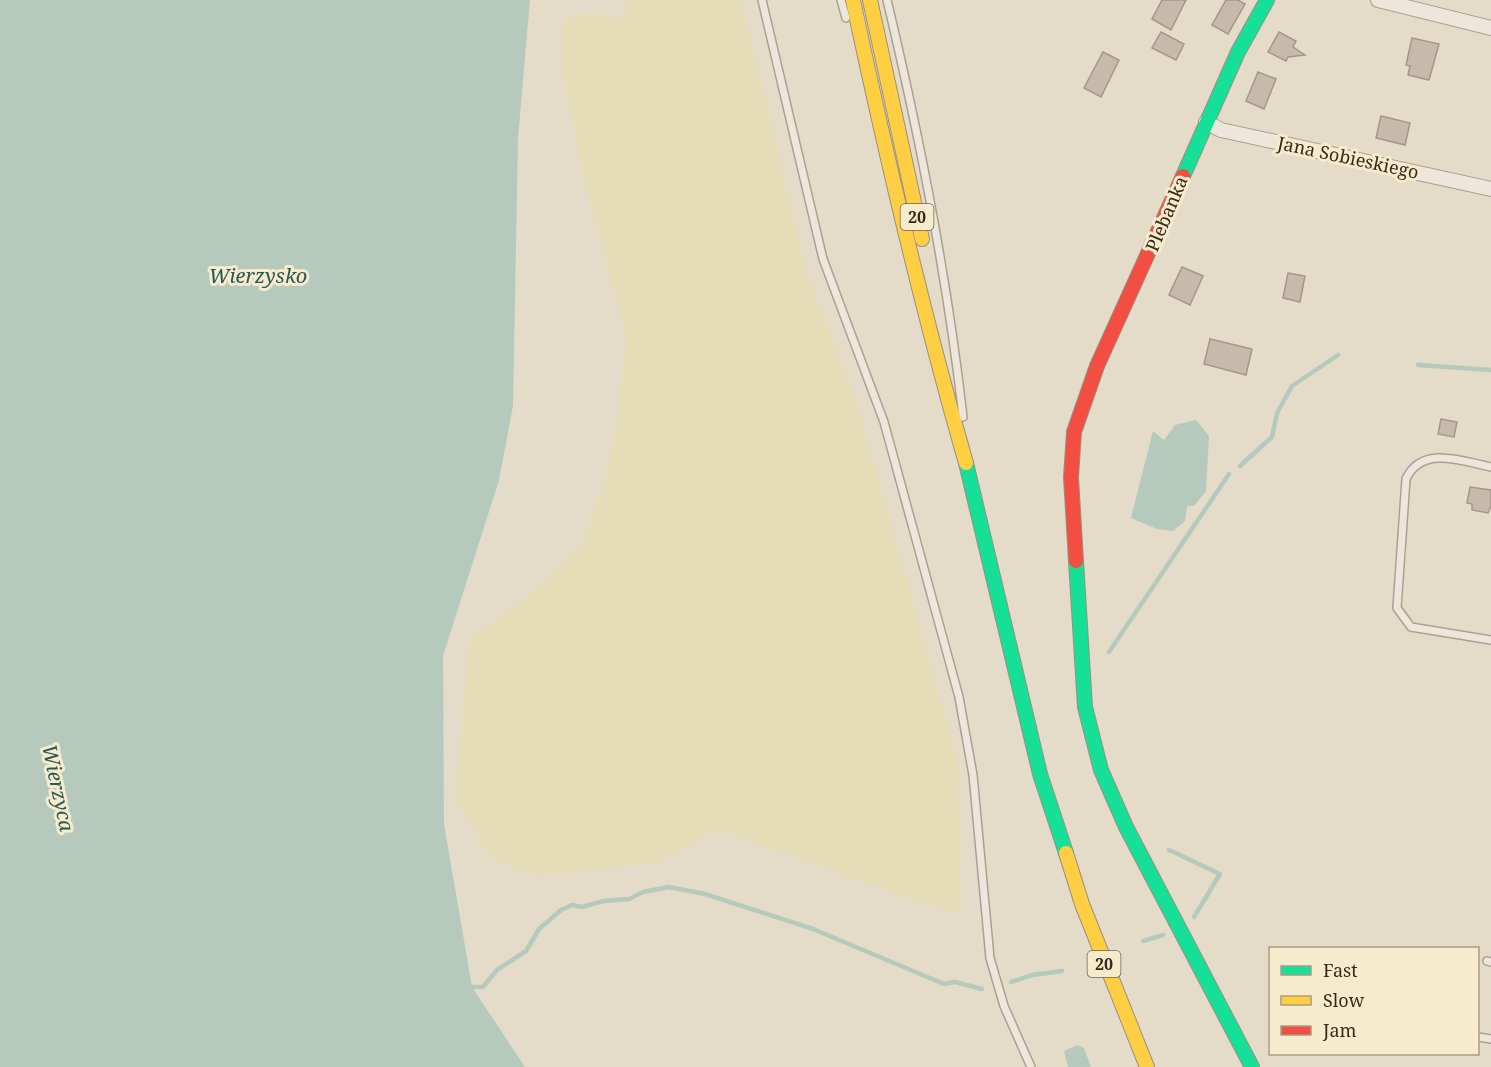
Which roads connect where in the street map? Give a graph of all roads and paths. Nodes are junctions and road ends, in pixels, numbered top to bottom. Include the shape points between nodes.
1 (762, 0) edge
2 (841, 0) edge
3 (853, 0) edge
4 (870, 0) edge
5 (887, 0) edge
6 (1268, 0) edge
7 (1378, 0) edge
8 (847, 23) dead end
9 (1491, 28) edge
10 (858, 70) dead end
11 (1206, 122) junction
12 (886, 156) junction
13 (1491, 189) edge
14 (965, 434) junction
15 (1491, 467) edge
16 (974, 492) junction
17 (1491, 640) edge
18 (1031, 1067) edge
19 (1147, 1067) edge
20 (1252, 1067) edge

1 - 18 lane via 823,259 884,422 959,697 973,775 990,958 1004,1006
2 - 8 lane
3 - 12 main road, 20
4 - 14 main road, 20
5 - 14 lane via 933,210
6 - 11 main road, Plebanka via 1238,52
7 - 9 street
10 - 12 lane
11 - 13 street, Jana Sobieskiego via 1221,130
11 - 20 main road, Plebanka via 1097,366 1074,432 1071,477 1081,674 1093,746 1126,827
12 - 16 main road, 20 via 937,363
14 - 16 main road, 20
15 - 17 lane via 1438,457 1419,462 1410,470 1406,479 1397,608 1410,627
16 - 19 main road, 20 via 1040,774 1082,904

